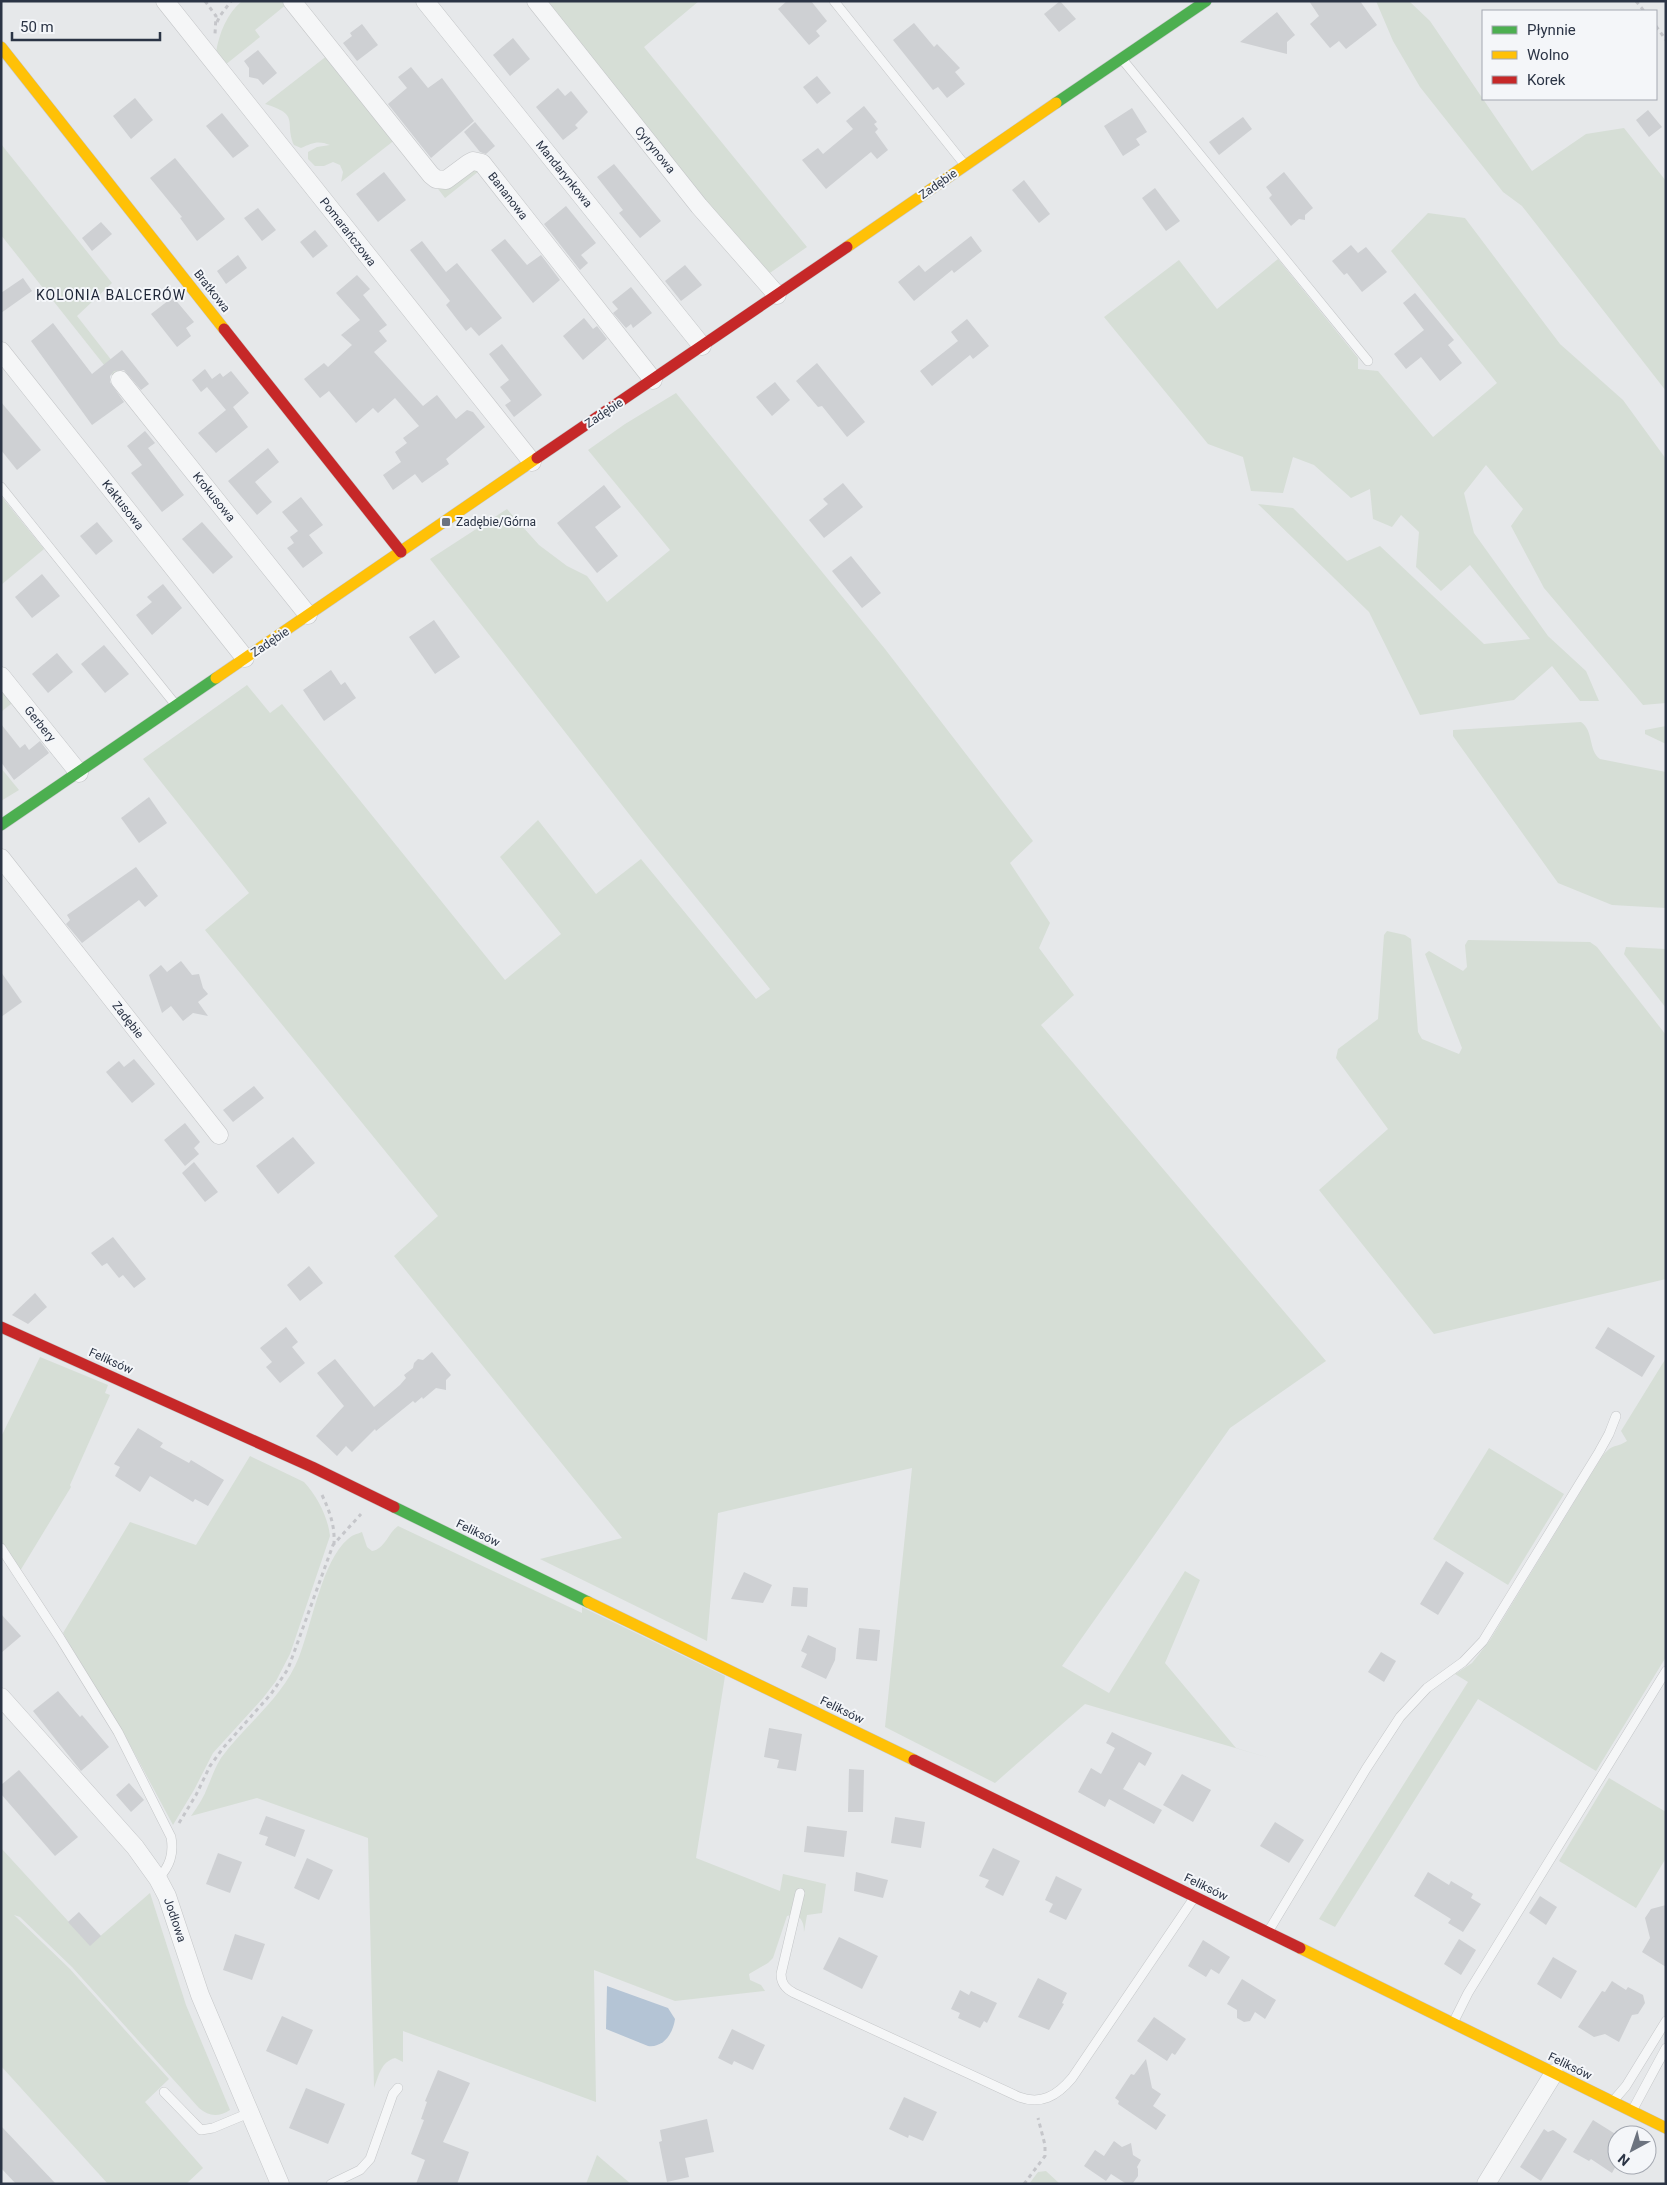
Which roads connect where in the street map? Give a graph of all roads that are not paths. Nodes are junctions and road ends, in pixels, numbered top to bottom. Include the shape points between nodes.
1 (165, 1) edge
2 (292, 1) edge
3 (425, 1) edge
4 (536, 1) edge
5 (834, 1) edge
6 (1206, 1) edge
7 (1, 47) edge
8 (1122, 59) junction
9 (965, 166) junction
10 (777, 295) junction
11 (702, 346) junction
12 (1, 351) edge
13 (1368, 361) dead end
14 (120, 380) dead end
15 (654, 380) junction
16 (532, 462) junction
17 (1, 487) edge
18 (401, 552) junction
19 (308, 615) junction
20 (246, 658) junction
21 (1, 676) edge
22 (176, 706) junction
23 (80, 773) junction
24 (1, 825) edge
25 (1, 858) edge
26 (219, 1135) dead end
27 (1, 1327) edge
28 (1616, 1416) dead end
29 (1, 1548) edge
30 (1666, 1671) edge
31 (1, 1697) edge
32 (158, 1879) junction
33 (800, 1893) dead end
34 (1195, 1897) junction
35 (1268, 1932) junction
36 (1666, 2020) edge
37 (1453, 2023) junction
38 (1666, 2048) edge
39 (1554, 2073) junction
40 (398, 2088) dead end
41 (164, 2092) dead end
42 (1612, 2102) junction
43 (250, 2112) junction
44 (1632, 2112) junction
45 (1666, 2128) edge
46 (280, 2184) edge
47 (331, 2184) edge
48 (1486, 2184) edge

1 - 16 street, Pomarańczowa
2 - 15 street, Bananowa via 431,175 446,180 469,163 482,163
3 - 11 street, Mandarynkowa
4 - 10 street, Cytrynowa via 699,206
5 - 9 lane
6 - 8 street, Zadębie
7 - 18 street, Bratkowa
8 - 9 street, Zadębie
8 - 13 lane
9 - 10 street, Zadębie
10 - 11 street, Zadębie
11 - 15 street, Zadębie
12 - 20 street, Kaktusowa
14 - 19 street, Krokusowa
15 - 16 street, Zadębie
16 - 18 street, Zadębie
17 - 22 lane
18 - 19 street, Zadębie
19 - 20 street, Zadębie
20 - 22 street, Zadębie
21 - 23 street, Gerbery
22 - 23 street, Zadębie
23 - 24 street, Zadębie
25 - 26 street, Zadębie
27 - 34 street, Feliksów via 312,1467
28 - 35 lane via 1600,1452 1483,1641 1463,1662 1427,1688 1400,1717
29 - 32 lane via 118,1732 171,1839 170,1863
30 - 37 lane via 1468,1993
31 - 32 street, Jodłowa via 135,1848
32 - 43 street, Jodłowa via 167,1896 200,1995
33 - 34 lane via 782,1974 784,1986 1019,2097 1035,2101 1055,2095 1072,2078
34 - 35 street, Feliksów
35 - 37 street, Feliksów
36 - 42 lane via 1626,2086
37 - 39 street, Feliksów
38 - 44 lane
39 - 42 street, Feliksów
39 - 48 street
40 - 47 lane via 370,2159 360,2170
41 - 43 lane via 201,2130
42 - 44 street, Feliksów
43 - 46 street, Jodłowa
44 - 45 street, Feliksów

